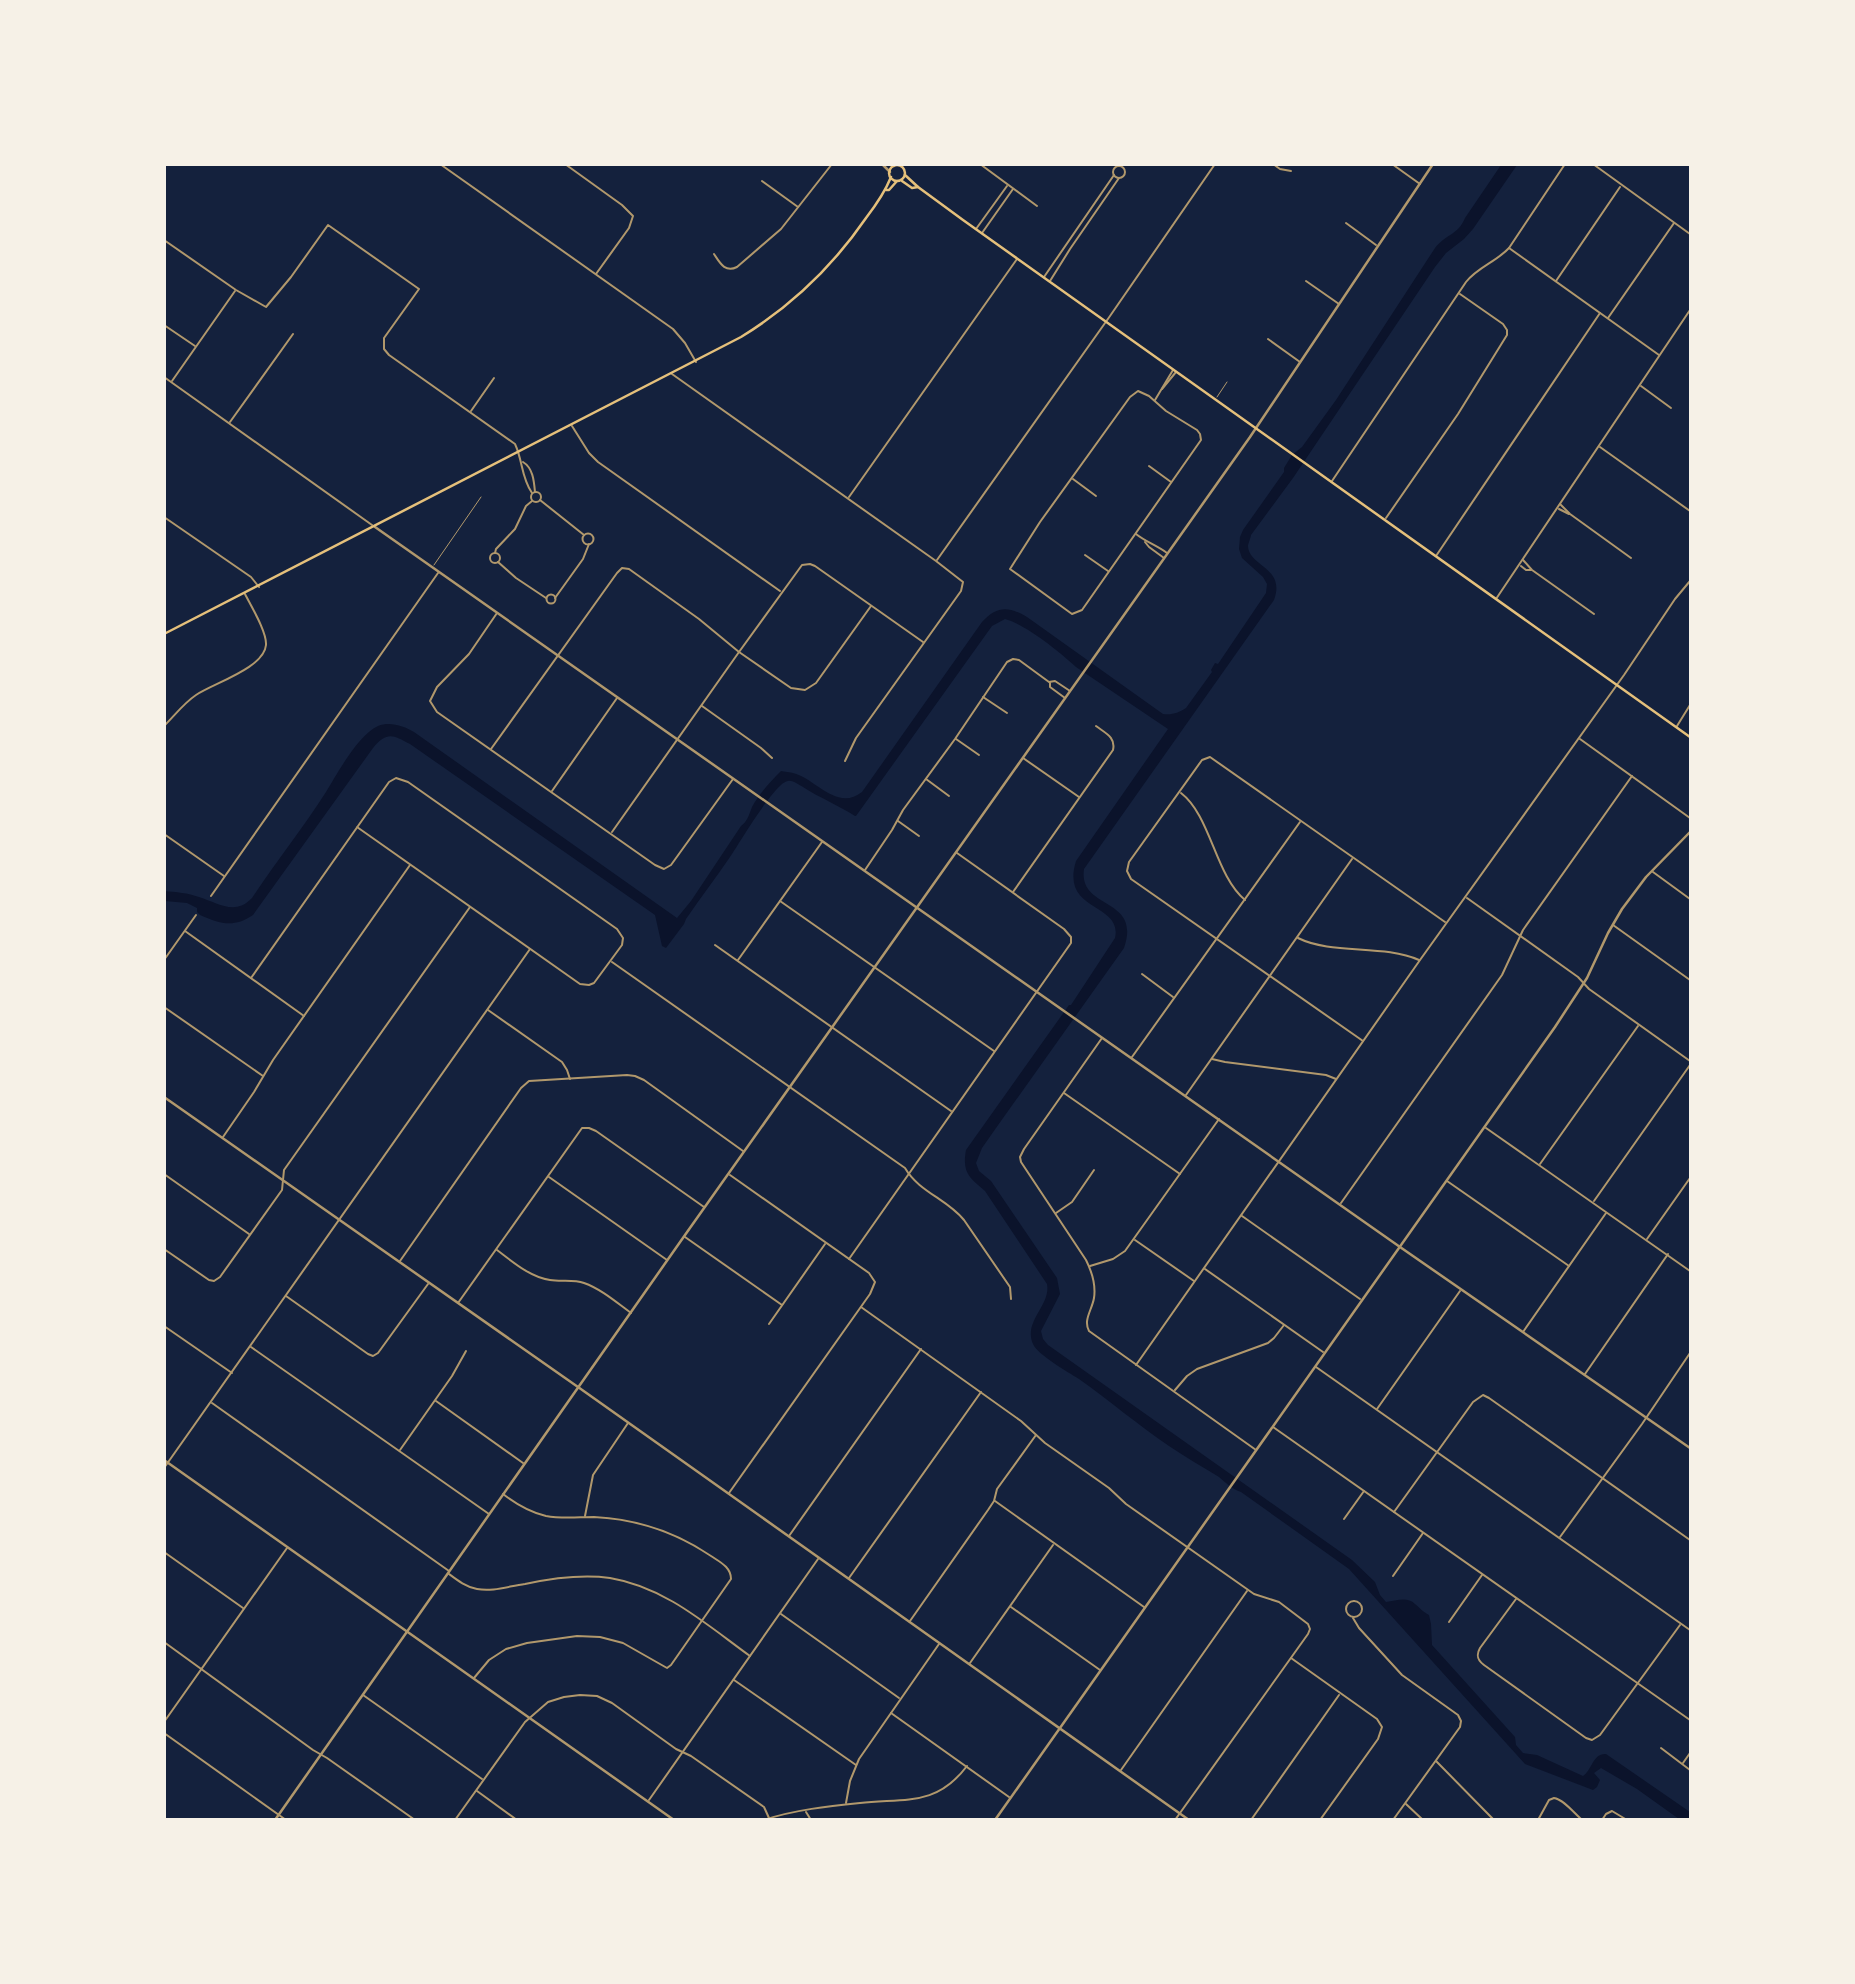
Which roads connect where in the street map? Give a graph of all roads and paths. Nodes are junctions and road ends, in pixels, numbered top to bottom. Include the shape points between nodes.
1 (440, 164) edge
2 (565, 164) edge
3 (832, 164) edge
4 (882, 164) edge
5 (907, 164) edge
6 (981, 164) edge
7 (1214, 164) edge
8 (1273, 164) edge
9 (1392, 164) edge
10 (1433, 164) edge
11 (1564, 164) edge
12 (1592, 164) edge
13 (892, 165) edge
14 (900, 165) edge
15 (1291, 170) dead end
16 (890, 172) junction
17 (905, 173) junction
18 (1114, 175) junction
19 (891, 177) junction
20 (1119, 178) junction
21 (762, 181) dead end
22 (899, 181) junction
23 (1420, 184) junction
24 (1007, 185) junction
25 (1622, 186) junction
26 (918, 187) junction
27 (1013, 189) junction
28 (886, 190) junction
29 (1098, 204) junction
30 (1037, 206) dead end
31 (799, 207) junction
32 (1346, 223) dead end
33 (1674, 223) junction
34 (976, 229) junction
35 (982, 234) junction
36 (1690, 234) edge
37 (164, 240) edge
38 (1378, 246) junction
39 (1068, 248) junction
40 (1509, 248) junction
41 (714, 254) dead end
42 (1017, 258) junction
43 (596, 275) junction
44 (1044, 277) junction
45 (1306, 281) dead end
46 (1050, 282) junction
47 (1556, 282) junction
48 (236, 290) junction
49 (1459, 293) junction
50 (1339, 304) junction
51 (1690, 310) edge
52 (1600, 313) junction
53 (1608, 319) junction
54 (1106, 321) junction
55 (164, 325) edge
56 (293, 334) dead end
57 (1268, 339) dead end
58 (196, 347) junction
59 (1660, 356) junction
60 (696, 362) junction
61 (1300, 362) junction
62 (1175, 371) junction
63 (672, 374) junction
64 (164, 377) edge
65 (494, 378) dead end
66 (171, 382) junction
67 (1227, 382) dead end
68 (1640, 385) junction
69 (1216, 399) junction
70 (1155, 400) junction
71 (1671, 408) dead end
72 (470, 412) junction
73 (230, 423) junction
74 (572, 426) junction
75 (1256, 428) junction
76 (1599, 446) junction
77 (519, 453) junction
78 (522, 461) junction
79 (1149, 466) dead end
80 (1072, 478) junction
81 (1172, 482) junction
82 (1331, 482) junction
83 (533, 493) junction
84 (1096, 496) dead end
85 (481, 498) dead end
86 (848, 498) junction
87 (540, 499) junction
88 (533, 501) junction
89 (1560, 504) junction
90 (1557, 508) junction
91 (1690, 511) edge
92 (1570, 514) junction
93 (164, 517) edge
94 (1385, 521) junction
95 (375, 527) junction
96 (1135, 533) junction
97 (584, 535) junction
98 (1145, 541) junction
99 (589, 544) junction
100 (495, 553) junction
101 (1167, 553) junction
102 (1085, 555) dead end
103 (1436, 557) junction
104 (1164, 558) junction
105 (1631, 558) dead end
106 (1522, 560) junction
107 (936, 561) junction
108 (498, 562) junction
109 (1519, 565) junction
110 (433, 567) junction
111 (1532, 570) junction
112 (439, 571) junction
113 (1109, 572) junction
114 (1690, 581) edge
115 (259, 587) junction
116 (781, 592) junction
117 (244, 594) junction
118 (546, 598) junction
119 (555, 598) junction
120 (1496, 599) junction
121 (871, 606) junction
122 (498, 612) junction
123 (1594, 614) dead end
124 (164, 634) edge
125 (924, 643) junction
126 (739, 652) junction
127 (559, 655) junction
128 (1049, 682) junction
129 (1616, 685) junction
130 (1070, 691) junction
131 (982, 696) junction
132 (618, 697) junction
133 (1065, 698) junction
134 (1690, 705) edge
135 (701, 706) junction
136 (1007, 713) dead end
137 (164, 726) edge
138 (1096, 726) dead end
139 (1676, 727) junction
140 (1690, 737) edge
141 (678, 738) junction
142 (956, 739) junction
143 (1579, 739) junction
144 (491, 749) junction
145 (979, 755) dead end
146 (1023, 757) junction
147 (772, 758) dead end
148 (845, 761) dead end
149 (1632, 776) junction
150 (733, 778) junction
151 (925, 778) junction
152 (551, 792) junction
153 (1180, 792) junction
154 (949, 796) dead end
155 (1080, 798) junction
156 (1690, 818) edge
157 (1301, 820) junction
158 (897, 821) junction
159 (358, 827) junction
160 (1690, 832) edge
161 (164, 834) edge
162 (611, 834) junction
163 (919, 836) dead end
164 (822, 841) junction
165 (956, 852) junction
166 (1353, 858) junction
167 (410, 864) junction
168 (864, 871) junction
169 (1653, 871) junction
170 (225, 876) junction
171 (1013, 892) junction
172 (211, 896) dead end
173 (1466, 898) junction
174 (1690, 899) edge
175 (1245, 900) junction
176 (780, 901) junction
177 (470, 906) junction
178 (917, 907) junction
179 (196, 915) dead end
180 (1447, 923) junction
181 (1612, 925) junction
182 (185, 931) junction
183 (1520, 936) junction
184 (1297, 938) junction
185 (1217, 939) junction
186 (715, 945) dead end
187 (530, 949) junction
188 (164, 960) edge
189 (1420, 960) junction
190 (611, 961) junction
191 (738, 961) junction
192 (874, 968) junction
193 (1142, 974) dead end
194 (1270, 976) junction
195 (251, 978) junction
196 (1690, 980) edge
197 (1584, 984) junction
198 (1038, 992) junction
199 (1174, 997) junction
200 (164, 1007) edge
201 (487, 1009) junction
202 (304, 1016) junction
203 (1639, 1025) junction
204 (832, 1027) junction
205 (1102, 1037) junction
206 (1363, 1041) junction
207 (995, 1052) junction
208 (1132, 1058) junction
209 (1211, 1059) junction
210 (1690, 1063) edge
211 (263, 1076) junction
212 (570, 1079) junction
213 (1336, 1079) junction
214 (790, 1087) junction
215 (1063, 1092) junction
216 (1185, 1096) junction
217 (164, 1097) edge
218 (953, 1112) junction
219 (1219, 1119) junction
220 (1485, 1127) junction
221 (223, 1138) junction
222 (744, 1152) junction
223 (1279, 1161) junction
224 (1540, 1165) junction
225 (1094, 1170) dead end
226 (164, 1174) edge
227 (729, 1174) junction
228 (909, 1174) junction
229 (1180, 1175) junction
230 (548, 1176) junction
231 (1690, 1178) edge
232 (284, 1181) junction
233 (1446, 1181) junction
234 (1593, 1202) junction
235 (1340, 1204) junction
236 (705, 1207) junction
237 (1606, 1212) junction
238 (1055, 1213) junction
239 (1241, 1216) junction
240 (339, 1220) junction
241 (250, 1235) junction
242 (685, 1236) junction
243 (1135, 1239) junction
244 (1647, 1240) junction
245 (826, 1243) junction
246 (1400, 1247) junction
247 (164, 1249) edge
248 (496, 1250) junction
249 (1668, 1254) junction
250 (849, 1259) junction
251 (668, 1260) junction
252 (399, 1262) junction
253 (1089, 1266) junction
254 (1569, 1266) junction
255 (1204, 1268) junction
256 (1690, 1271) edge
257 (1195, 1282) junction
258 (429, 1283) junction
259 (1462, 1289) junction
260 (285, 1296) junction
261 (1012, 1299) dead end
262 (1362, 1301) junction
263 (458, 1303) junction
264 (782, 1305) junction
265 (861, 1307) junction
266 (631, 1312) junction
267 (769, 1324) dead end
268 (1285, 1325) junction
269 (164, 1326) edge
270 (1523, 1332) junction
271 (250, 1347) junction
272 (921, 1349) junction
273 (466, 1351) dead end
274 (1324, 1353) junction
275 (1690, 1353) edge
276 (1136, 1365) junction
277 (1315, 1366) junction
278 (232, 1373) junction
279 (1585, 1374) junction
280 (578, 1387) junction
281 (981, 1392) junction
282 (1174, 1392) junction
283 (435, 1401) junction
284 (211, 1402) junction
285 (1376, 1410) junction
286 (1647, 1417) junction
287 (628, 1423) junction
288 (1273, 1426) junction
289 (1036, 1435) junction
290 (1690, 1448) edge
291 (1256, 1450) junction
292 (400, 1451) junction
293 (1437, 1452) junction
294 (166, 1462) edge
295 (524, 1464) junction
296 (164, 1468) edge
297 (1602, 1478) junction
298 (1364, 1491) junction
299 (503, 1494) junction
300 (729, 1494) junction
301 (994, 1501) junction
302 (1394, 1512) junction
303 (489, 1514) junction
304 (585, 1517) junction
305 (1344, 1519) dead end
306 (1424, 1532) junction
307 (789, 1536) junction
308 (1559, 1538) junction
309 (1690, 1540) edge
310 (1054, 1544) junction
311 (288, 1547) junction
312 (1188, 1547) junction
313 (164, 1552) edge
314 (819, 1558) junction
315 (449, 1572) junction
316 (1483, 1574) junction
317 (1393, 1576) dead end
318 (849, 1579) junction
319 (1248, 1590) junction
320 (1516, 1598) junction
321 (1010, 1606) junction
322 (1145, 1608) junction
323 (244, 1609) junction
324 (780, 1613) junction
325 (1353, 1618) junction
326 (702, 1622) junction
327 (909, 1622) junction
328 (1449, 1622) dead end
329 (1682, 1623) junction
330 (1690, 1630) edge
331 (407, 1632) junction
332 (164, 1642) edge
333 (939, 1643) junction
334 (750, 1656) junction
335 (1290, 1658) junction
336 (969, 1664) junction
337 (202, 1669) junction
338 (1100, 1670) junction
339 (474, 1679) junction
340 (733, 1679) junction
341 (1638, 1683) junction
342 (1340, 1693) junction
343 (363, 1695) junction
344 (900, 1699) junction
345 (890, 1713) junction
346 (530, 1718) junction
347 (1690, 1720) edge
348 (164, 1722) edge
349 (1060, 1727) junction
350 (164, 1733) edge
351 (1661, 1748) dead end
352 (683, 1752) junction
353 (1690, 1753) edge
354 (321, 1754) junction
355 (1436, 1760) junction
356 (1682, 1764) junction
357 (856, 1765) junction
358 (967, 1766) junction
359 (1120, 1770) junction
360 (1690, 1770) edge
361 (483, 1780) junction
362 (476, 1790) junction
363 (1011, 1798) junction
364 (648, 1801) junction
365 (1405, 1802) junction
366 (846, 1805) junction
367 (806, 1811) junction
368 (1180, 1813) junction
369 (279, 1814) junction
370 (769, 1818) edge
371 (275, 1819) edge
372 (286, 1819) edge
373 (415, 1819) edge
374 (455, 1819) edge
375 (517, 1819) edge
376 (674, 1819) edge
377 (764, 1819) edge
378 (811, 1819) edge
379 (995, 1819) edge
380 (1175, 1819) edge
381 (1189, 1819) edge
382 (1251, 1819) edge
383 (1320, 1819) edge
384 (1393, 1819) edge
385 (1423, 1819) edge
386 (1493, 1819) edge
387 (1538, 1819) edge
388 (1582, 1819) edge
389 (1602, 1819) edge
390 (1628, 1819) edge

1 - 43 street
2 - 43 street via 631,213 633,221
3 - 31 street
4 - 16 street
5 - 17 main road
6 - 24 street
7 - 54 street
8 - 15 street
9 - 23 street
10 - 23 street
11 - 40 street
12 - 25 street
13 - 14 main road
13 - 16 main road
14 - 17 main road
16 - 19 main road
17 - 22 main road
17 - 26 main road
18 - 20 street
18 - 20 street via 1115,168 1122,167 1125,174
18 - 29 street
19 - 22 main road
19 - 28 main road
20 - 29 street
21 - 31 street
22 - 26 main road
22 - 28 main road
23 - 38 street
24 - 27 street
24 - 34 street
25 - 33 street
25 - 47 street
26 - 34 main road
27 - 30 street
27 - 35 street
28 - 60 main road via 841,251 798,295 751,331
29 - 39 street
31 - 41 street via 735,269 723,266
32 - 38 street
33 - 36 street
33 - 53 street
34 - 35 main road
35 - 42 main road
37 - 48 street
38 - 50 street
39 - 44 street
39 - 46 street
40 - 47 street
40 - 49 street via 1475,272
42 - 44 main road
42 - 86 street
43 - 60 street via 675,331
44 - 46 main road
45 - 50 street
46 - 54 main road
47 - 52 street
48 - 58 street
48 - 72 street via 266,307 328,225 419,289 384,338 383,347
49 - 82 street
49 - 94 street via 1503,324 1507,335
50 - 61 street
51 - 59 street
52 - 53 street
52 - 103 street
53 - 59 street
54 - 62 main road
54 - 107 street
55 - 58 street
56 - 73 street
57 - 61 street
58 - 66 street
59 - 68 street
60 - 63 main road
61 - 75 street
62 - 69 main road
62 - 70 street
63 - 74 main road
63 - 86 street
64 - 66 street
65 - 72 street
66 - 73 street
67 - 69 lane
68 - 71 street
68 - 76 street
69 - 75 main road
70 - 80 street via 1137,391 1130,397
70 - 81 street via 1201,436
72 - 77 street via 515,444
73 - 95 street
74 - 77 main road
74 - 116 street via 598,462
75 - 82 main road
75 - 101 street
76 - 89 street
76 - 91 street
77 - 78 street
77 - 95 main road
78 - 83 street via 520,467
78 - 83 street via 534,480
79 - 81 street
80 - 84 street
80 - 113 street via 1010,569 1070,614 1082,610
81 - 96 street
82 - 94 main road
83 - 87 street via 539,493
83 - 88 street
85 - 110 lane
86 - 107 street
87 - 88 street
87 - 97 street
88 - 100 street
89 - 90 street
89 - 92 street
90 - 92 street
90 - 106 street
92 - 105 street
93 - 115 street
94 - 103 main road
95 - 110 street
95 - 115 main road
96 - 98 street
96 - 113 street
97 - 99 street via 583,541
97 - 99 street via 592,536
98 - 101 street
98 - 104 street
99 - 119 street
100 - 108 street via 500,556
100 - 108 street via 491,560
101 - 104 street
102 - 113 street
103 - 120 main road
104 - 130 street
106 - 109 street
106 - 111 street
107 - 125 street via 963,582
108 - 118 street
109 - 111 street
109 - 120 street
110 - 112 street
111 - 123 street
112 - 122 street
112 - 170 street
114 - 129 street
115 - 117 main road
116 - 121 street via 799,568 808,564
116 - 126 street
117 - 124 main road
117 - 137 street via 264,635 264,653 197,695
118 - 119 street via 550,594
118 - 119 street via 550,604
120 - 129 main road
121 - 125 street
121 - 126 street via 807,690 791,688
122 - 127 street
122 - 144 street via 467,657 430,698 437,712
125 - 148 street via 856,738
126 - 127 street via 699,618 625,568
126 - 135 street
127 - 132 street
127 - 144 street
128 - 130 street
128 - 131 street via 1019,660 1011,660
128 - 133 street
129 - 139 main road
129 - 143 street
130 - 133 street
131 - 136 street
131 - 142 street
132 - 141 street
132 - 152 street
133 - 146 street
134 - 139 street
135 - 141 street
135 - 147 street
138 - 155 street via 1110,736 1114,747
139 - 140 main road
141 - 150 street
141 - 162 street
142 - 145 street
142 - 151 street
143 - 149 street
143 - 173 street
144 - 152 street
146 - 155 street
146 - 165 street
149 - 156 street
149 - 183 street
150 - 162 street via 667,868 655,865
150 - 164 street
151 - 154 street
151 - 158 street
152 - 162 street
153 - 157 street via 1202,760 1212,758
153 - 175 street via 1192,804 1232,886
153 - 185 street via 1129,862 1127,873
155 - 171 street
157 - 166 street
157 - 175 street
158 - 163 street
158 - 168 street
159 - 167 street
159 - 190 street via 390,781 408,782 617,929 622,945
159 - 195 street
160 - 169 street
161 - 170 street
164 - 168 street
164 - 176 street
165 - 171 street
165 - 178 street
166 - 180 street
166 - 184 street
167 - 177 street
167 - 202 street
168 - 178 street
169 - 174 street
169 - 181 street
170 - 172 street
171 - 198 street via 1070,935 1071,942
173 - 180 street
173 - 183 street
175 - 185 street
176 - 191 street
176 - 192 street
177 - 187 street
177 - 232 street via 284,1170
178 - 192 street
178 - 198 street
179 - 182 street
180 - 189 street
181 - 196 street
181 - 197 street
182 - 188 street
182 - 195 street
183 - 197 street
183 - 235 street via 1505,970
184 - 189 street
184 - 194 street
185 - 194 street
185 - 199 street
186 - 191 street
187 - 190 street via 578,983 589,985
187 - 201 street
189 - 206 street
190 - 214 street
191 - 204 street
192 - 204 street
192 - 207 street
193 - 199 street
194 - 206 street
194 - 209 street
195 - 202 street
197 - 203 street
197 - 220 street
198 - 205 street
198 - 207 street
199 - 208 street
200 - 211 street
201 - 212 street via 562,1062
201 - 240 street
202 - 211 street
203 - 210 street
203 - 224 street
204 - 214 street
204 - 218 street
205 - 208 street
205 - 215 street
206 - 213 street
207 - 218 street
208 - 216 street
209 - 213 street
209 - 216 street
210 - 234 street
211 - 221 street
212 - 222 street via 637,1076
212 - 252 street via 525,1083
213 - 223 street
214 - 222 street
214 - 228 street
215 - 229 street
215 - 238 street via 1020,1159
216 - 219 street
217 - 221 street
218 - 228 street
219 - 223 street
219 - 229 street
220 - 224 street
220 - 233 street
221 - 232 street
222 - 227 street
223 - 235 street
223 - 239 street
224 - 234 street
225 - 238 street via 1072,1202
226 - 241 street
227 - 236 street
227 - 245 street
228 - 250 street
228 - 261 street via 961,1216 1010,1287
229 - 243 street
230 - 236 street via 585,1127
230 - 248 street
230 - 251 street
231 - 244 street
232 - 240 street
232 - 241 street
233 - 246 street
233 - 254 street
234 - 237 street
235 - 246 street
236 - 242 street
237 - 244 street
237 - 254 street
238 - 253 street
239 - 255 street
239 - 262 street
240 - 252 street
240 - 260 street
241 - 247 street via 214,1281
242 - 251 street
242 - 264 street
243 - 253 street via 1118,1257
243 - 257 street
244 - 249 street
245 - 250 street
245 - 264 street
246 - 259 street
246 - 262 street
248 - 263 street
248 - 266 street via 539,1277 594,1287
249 - 256 street
249 - 279 street
250 - 265 street via 874,1279 873,1291
251 - 266 street
252 - 258 street
253 - 276 street via 1094,1292 1086,1326
254 - 270 street
255 - 257 street
255 - 268 street
257 - 276 street
258 - 260 street via 373,1356
258 - 263 street
259 - 270 street
259 - 285 street
260 - 271 street
262 - 274 street
263 - 280 street
264 - 267 street
265 - 272 street
265 - 300 street
266 - 280 street
268 - 274 street
268 - 282 street via 1268,1343 1194,1371
269 - 278 street
270 - 279 street
271 - 278 street
271 - 292 street
272 - 281 street
272 - 307 street
273 - 283 street
274 - 277 street
275 - 286 street
276 - 282 street
277 - 285 street
277 - 288 street
278 - 284 street
279 - 286 street
280 - 287 street
280 - 295 street
281 - 289 street
281 - 318 street
282 - 291 street
283 - 292 street
283 - 295 street
284 - 294 street
284 - 315 street
285 - 293 street
286 - 290 street
286 - 297 street
287 - 300 street
287 - 304 street via 593,1475
288 - 291 street
288 - 298 street
289 - 301 street via 997,1489
289 - 312 street
291 - 312 street
292 - 303 street
293 - 297 street via 1481,1396
293 - 302 street
293 - 308 street
294 - 296 street
294 - 311 street
295 - 299 street
297 - 308 street
297 - 309 street
298 - 302 street
298 - 305 street
299 - 303 street
299 - 304 street via 536,1513
300 - 307 street
301 - 310 street
301 - 327 street
302 - 306 street
303 - 315 street
304 - 326 street via 629,1522 679,1538 720,1562 731,1573 730,1581
306 - 316 street
306 - 317 street
307 - 314 street
308 - 329 street
310 - 321 street
310 - 322 street
311 - 323 street
311 - 331 street
312 - 319 street
312 - 322 street
313 - 323 street
314 - 318 street
314 - 324 street
315 - 326 street via 467,1586 486,1590 571,1577 619,1580 663,1596
315 - 331 street
316 - 320 street
316 - 328 street
318 - 327 street
319 - 335 street via 1284,1605 1309,1626
319 - 359 street
320 - 341 street
320 - 341 street via 1477,1657 1586,1738 1600,1735
321 - 336 street
321 - 338 street
322 - 338 street
323 - 337 street
324 - 334 street
324 - 344 street
325 - 325 street via 1362,1613 1356,1601 1346,1608
325 - 355 street via 1402,1675 1461,1718 1460,1727
326 - 334 street
326 - 339 street via 667,1668 623,1643 577,1636 506,1649 489,1660
327 - 333 street
329 - 330 street
329 - 341 street
331 - 339 street
331 - 343 street
332 - 337 street
333 - 336 street
333 - 344 street
334 - 340 street
335 - 342 street
335 - 368 street
336 - 349 street
337 - 348 street
337 - 354 street
338 - 349 street
339 - 346 street
340 - 352 street
340 - 357 street
341 - 347 street
342 - 382 street
342 - 383 street via 1377,1719 1382,1728
343 - 354 street
343 - 361 street
344 - 345 street
345 - 357 street
345 - 358 street
346 - 352 street via 548,1702 570,1696 602,1698
346 - 361 street
346 - 364 street
349 - 359 street
349 - 363 street
350 - 369 street
351 - 356 street
352 - 364 street
352 - 370 street via 764,1807
353 - 356 street
354 - 369 street
354 - 373 street
355 - 365 street
355 - 386 street
356 - 360 street
357 - 366 street
358 - 363 street
358 - 366 street via 947,1787 928,1797
359 - 368 street
361 - 362 street
362 - 374 street
362 - 375 street
363 - 379 street
364 - 376 street
365 - 384 street
365 - 385 street
366 - 367 street
367 - 370 street
367 - 378 street
368 - 380 street
368 - 381 street
369 - 371 street
369 - 372 street
370 - 377 street
387 - 388 street via 1554,1798
389 - 390 street via 1612,1811

